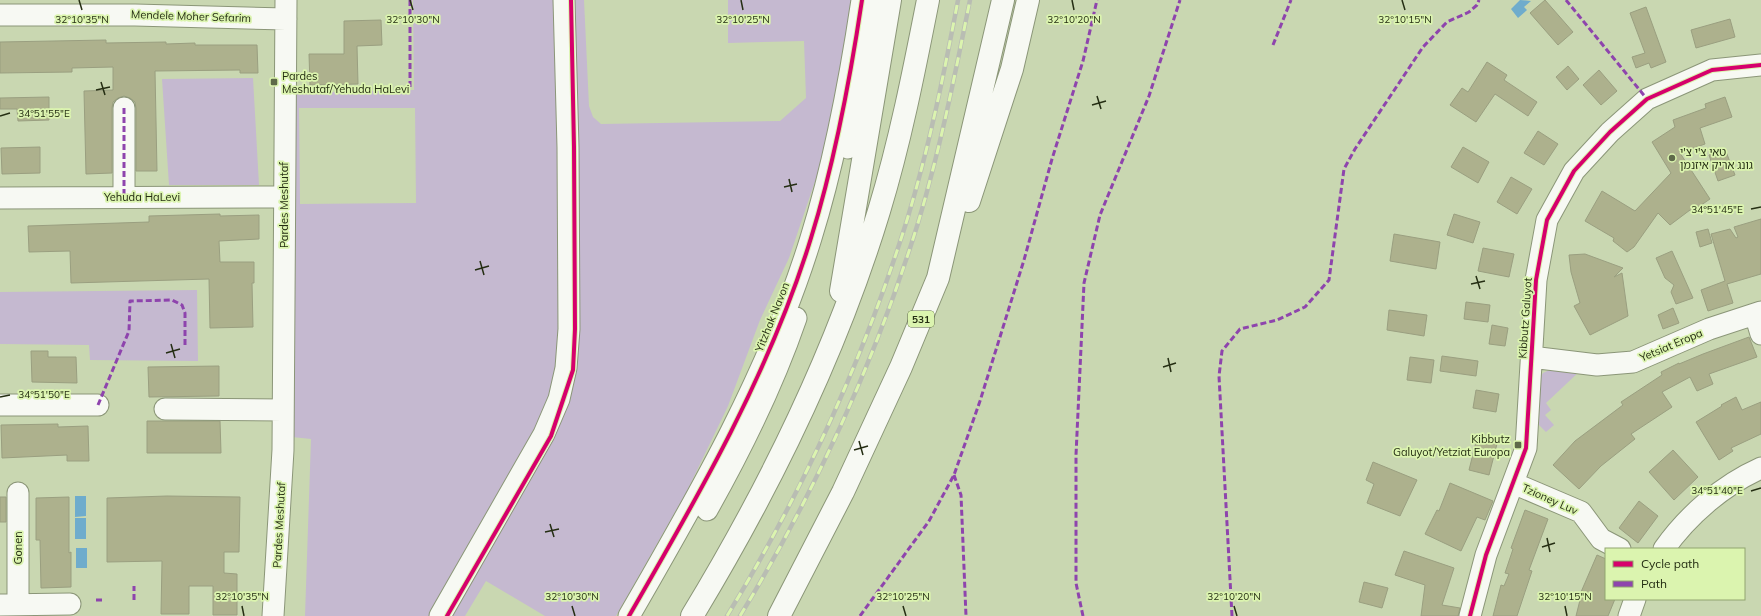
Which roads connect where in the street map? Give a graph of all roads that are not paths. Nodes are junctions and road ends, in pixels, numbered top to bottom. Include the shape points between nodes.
1 (564, 0) edge
2 (862, 0) edge
3 (877, 0) edge
4 (890, 0) edge
5 (928, 0) edge
6 (1003, 0) edge
7 (1028, 0) edge
8 (135, 7) edge
9 (286, 10) edge
10 (0, 15) edge
11 (1761, 66) edge
12 (124, 108) dead end
13 (124, 197) junction
14 (284, 197) junction
15 (0, 198) edge
16 (938, 278) junction
17 (1758, 313) edge
18 (1761, 334) edge
19 (832, 342) junction
20 (1531, 357) junction
21 (0, 405) edge
22 (98, 405) dead end
23 (165, 409) dead end
24 (283, 410) junction
25 (1761, 468) edge
26 (1513, 483) junction
27 (18, 492) dead end
28 (1618, 548) edge
29 (1665, 548) edge
30 (1635, 600) edge
31 (9, 604) edge
32 (70, 604) dead end
33 (273, 616) edge
34 (440, 616) edge
35 (629, 616) edge
36 (645, 616) edge
37 (692, 616) edge
38 (779, 616) edge
39 (1470, 616) edge
40 (1629, 616) edge

1 - 34 street via 569,329 566,368 559,399 544,434
2 - 35 street, Yitzhak Navon via 855,47 828,175 811,238 784,314 755,381 699,495
3 - 36 street, Yitzhak Navon via 856,118 821,248 785,351 747,436 708,509
4 - 19 highway
5 - 19 highway via 915,70 879,211
6 - 16 highway, 531
7 - 16 highway via 1012,69 976,182
8 - 9 street, Mendele Moher Sefarim
8 - 10 street, Mendele Moher Sefarim
9 - 14 street, Pardes Meshutaf
11 - 20 street, Kibbutz Galuyot via 1712,70 1647,98 1610,132 1574,171 1547,220 1536,280
12 - 13 street
13 - 14 street, Yehuda HaLevi
13 - 15 street, Yehuda HaLevi
14 - 24 street, Pardes Meshutaf
16 - 38 highway, 531 via 901,367 843,492
17 - 18 street
17 - 20 street, Yetsiat Eropa via 1709,329 1633,362 1597,365
19 - 37 highway via 776,465
20 - 26 street, Kibbutz Galuyot via 1526,448
21 - 22 street
23 - 24 street
24 - 33 street, Pardes Meshutaf via 290,450
25 - 29 street via 1725,488 1696,512
26 - 28 street, Tzioney Luv via 1581,512 1602,539
26 - 39 street, Kibbutz Galuyot via 1486,555
27 - 31 street, Gonen
30 - 40 street
31 - 32 street, Gonen

